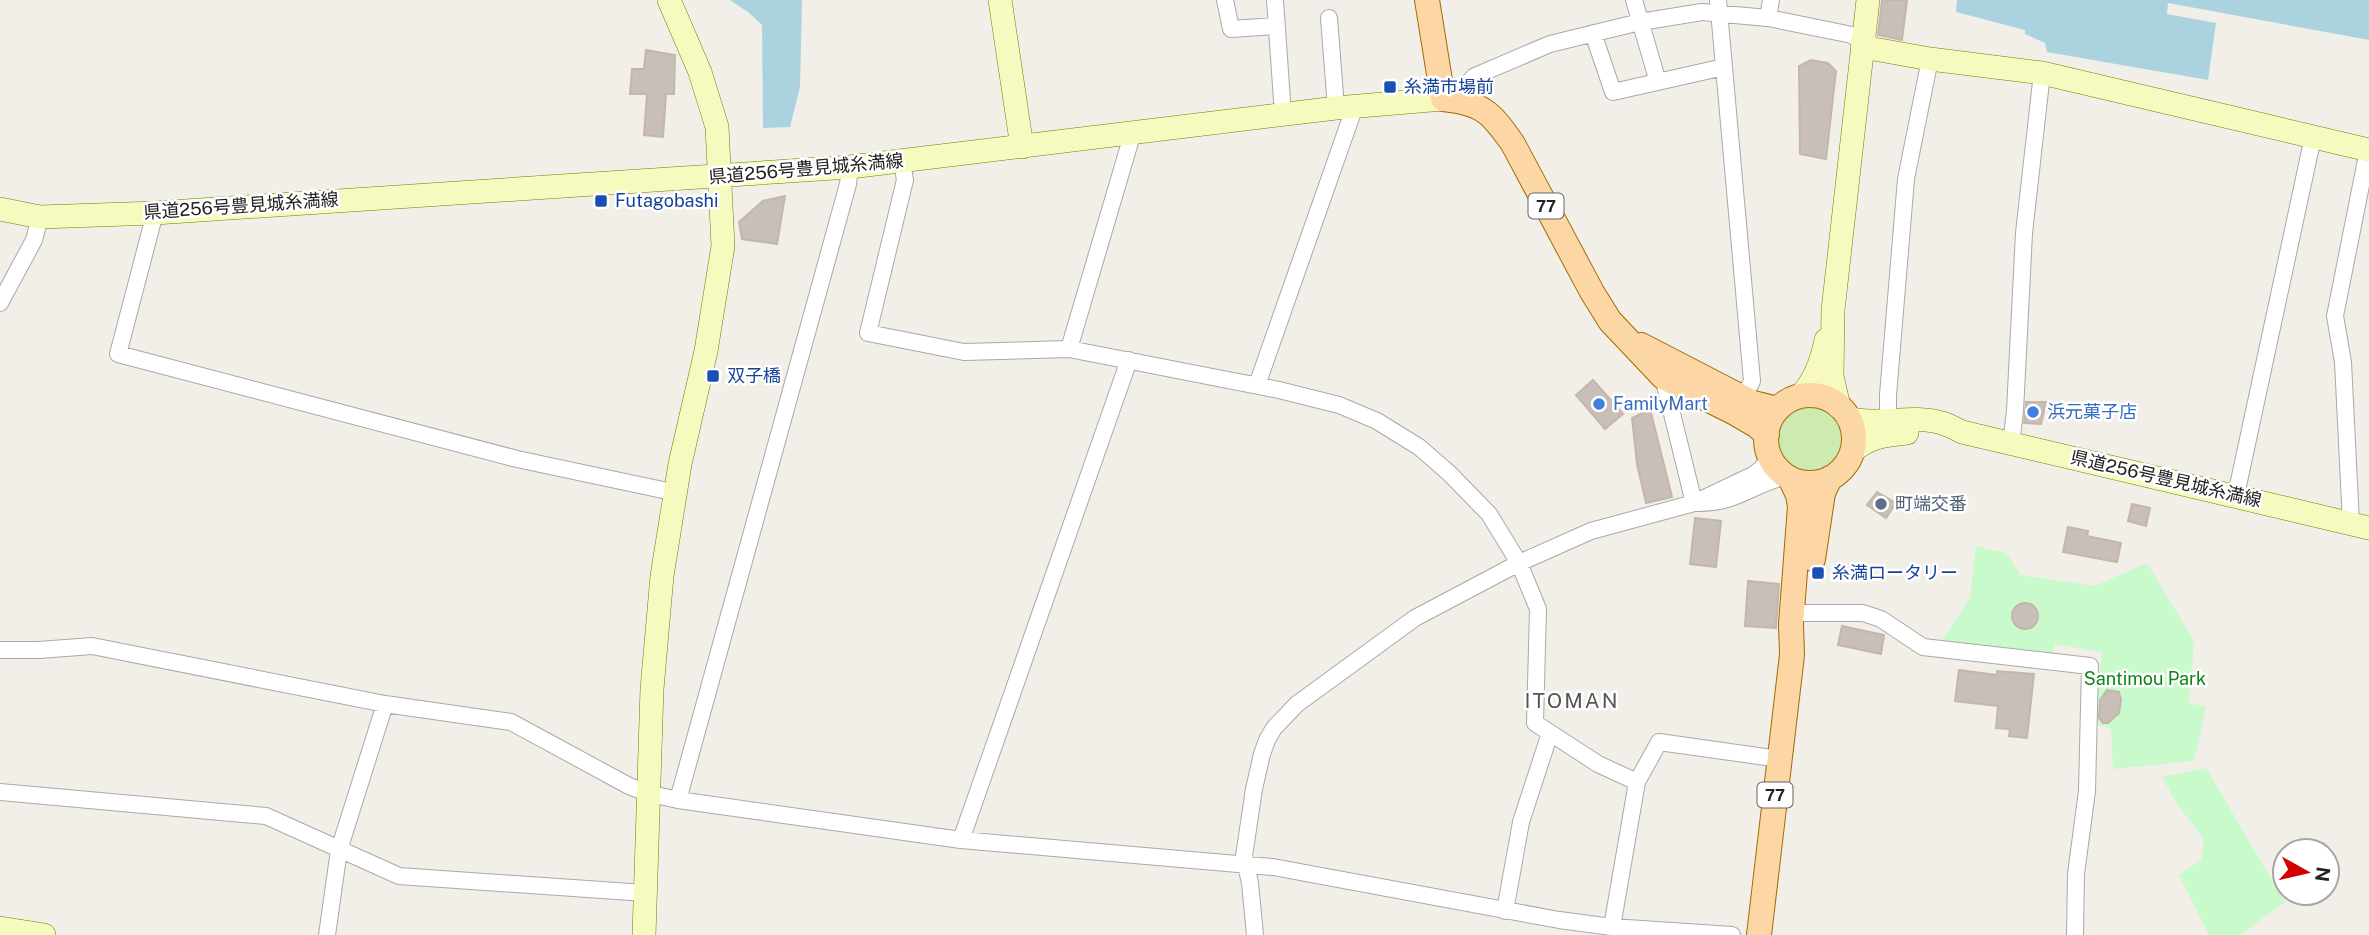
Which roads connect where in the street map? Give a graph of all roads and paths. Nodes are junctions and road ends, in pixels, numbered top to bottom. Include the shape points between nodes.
1 (669, 0) edge
2 (1000, 0) edge
3 (1225, 0) edge
4 (1275, 0) edge
5 (1427, 0) edge
6 (1634, 0) edge
7 (1770, 0) edge
8 (1867, 0) edge
9 (1719, 7) edge
10 (1329, 18) dead end
11 (1768, 18) junction
12 (1640, 22) junction
13 (1275, 26) junction
14 (1593, 33) junction
15 (1863, 43) junction
16 (1930, 59) junction
17 (1724, 67) junction
18 (2042, 73) junction
19 (1658, 82) junction
20 (1447, 99) junction
21 (1346, 107) junction
22 (1283, 115) junction
23 (1133, 132) junction
24 (2314, 137) junction
25 (1022, 147) junction
26 (2368, 150) edge
27 (902, 162) junction
28 (850, 167) junction
29 (721, 176) junction
30 (0, 209) edge
31 (155, 213) junction
32 (40, 217) junction
33 (0, 303) edge
34 (1833, 310) junction
35 (1628, 339) junction
36 (1069, 349) junction
37 (1129, 360) junction
38 (1664, 377) junction
39 (1257, 385) junction
40 (1800, 396) junction
41 (1743, 398) junction
42 (1778, 409) junction
43 (1844, 412) junction
44 (1888, 420) junction
45 (1962, 432) junction
46 (2011, 444) junction
47 (1769, 446) junction
48 (1852, 452) junction
49 (1789, 478) junction
50 (1830, 478) junction
51 (677, 493) junction
52 (2236, 495) junction
53 (1694, 503) junction
54 (2360, 525) edge
55 (1519, 563) junction
56 (1803, 613) junction
57 (0, 650) edge
58 (1792, 655) junction
59 (385, 704) junction
60 (1550, 733) junction
61 (1780, 759) junction
62 (1637, 782) junction
63 (0, 792) edge
64 (647, 793) junction
65 (678, 800) junction
66 (961, 840) junction
67 (339, 850) junction
68 (1246, 866) junction
69 (645, 892) junction
70 (1505, 911) junction
71 (1612, 927) junction
72 (0, 928) edge
73 (37, 934) edge
74 (327, 935) edge
75 (643, 935) edge
76 (1255, 935) edge
77 (1732, 935) edge
78 (1759, 935) edge
79 (2075, 935) edge

1 - 29 street via 700,72 717,127
2 - 25 street
3 - 13 street via 1231,29
4 - 13 street
5 - 20 main road
6 - 12 street
7 - 11 street
8 - 15 street
9 - 11 street
9 - 12 street
9 - 17 street
10 - 21 street
11 - 15 street via 1852,35
12 - 14 street
12 - 19 street
13 - 22 street
14 - 19 street via 1614,92
14 - 20 street via 1550,44 1475,76
15 - 16 street
15 - 34 street
16 - 18 street
16 - 44 street via 1906,179
17 - 19 street
17 - 41 street via 1752,381
18 - 24 street
18 - 46 street via 2024,233
20 - 21 street, 県道256号豊見城糸満線
20 - 35 main road, 77 via 1469,102 1501,126 1592,292
21 - 22 street, 県道256号豊見城糸満線
21 - 39 street
22 - 23 street, 県道256号豊見城糸満線
23 - 25 street, 県道256号豊見城糸満線
23 - 36 street
24 - 26 street
24 - 52 street
25 - 27 street, 県道256号豊見城糸満線
26 - 54 street via 2335,316
27 - 28 street, 県道256号豊見城糸満線
27 - 36 street via 905,180 868,333 964,352
28 - 29 street, 県道256号豊見城糸満線
28 - 65 street
29 - 31 street, 県道256号豊見城糸満線
29 - 51 street via 723,246
30 - 32 street, 県道256号豊見城糸満線
31 - 32 street, 県道256号豊見城糸満線
31 - 51 street via 118,354 517,459
32 - 33 street via 34,240
34 - 40 street via 1816,372
34 - 43 street via 1832,376
35 - 38 main road, 77
35 - 41 main road, 77
36 - 37 street
37 - 39 street
37 - 66 street
38 - 47 main road, 77 via 1757,426
38 - 53 street
39 - 55 street via 1339,405 1419,447 1489,514
40 - 42 main road
40 - 43 main road via 1828,399
41 - 42 main road, 77
42 - 47 main road via 1770,422
43 - 44 street, 県道256号豊見城糸満線 via 1860,421
43 - 48 main road via 1854,441
44 - 45 street, 県道256号豊見城糸満線 via 1942,423
45 - 46 street, 県道256号豊見城糸満線
45 - 48 street, 県道256号豊見城糸満線 via 1877,436
46 - 52 street, 県道256号豊見城糸満線
47 - 49 main road, 77 via 1777,468
47 - 53 street via 1762,468 1753,475
48 - 50 main road, 77
49 - 50 main road via 1806,483
49 - 53 street via 1771,480 1727,501
49 - 58 main road, 77 via 1800,506
50 - 56 main road, 77 via 1823,493
51 - 64 street via 662,576
52 - 54 street, 県道256号豊見城糸満線
53 - 55 street via 1591,531
55 - 60 street via 1538,609 1535,723
55 - 68 street via 1415,618 1313,690 1283,718 1267,740 1260,761 1244,845
56 - 58 main road, 77
56 - 79 street via 1863,613 1881,619 1923,647 2090,666 2087,791 2076,874
57 - 59 street via 92,646
58 - 61 main road, 77
59 - 64 street via 511,722
59 - 67 street
60 - 62 street
60 - 70 street via 1521,822
61 - 62 street via 1658,742
61 - 78 main road, 77
62 - 71 street
63 - 67 street via 266,816
64 - 65 street
64 - 69 street
65 - 66 street
66 - 68 street
67 - 69 street via 399,876
67 - 74 street
68 - 70 street via 1309,873
68 - 76 street
69 - 75 street
70 - 71 street
71 - 77 street
72 - 73 street

